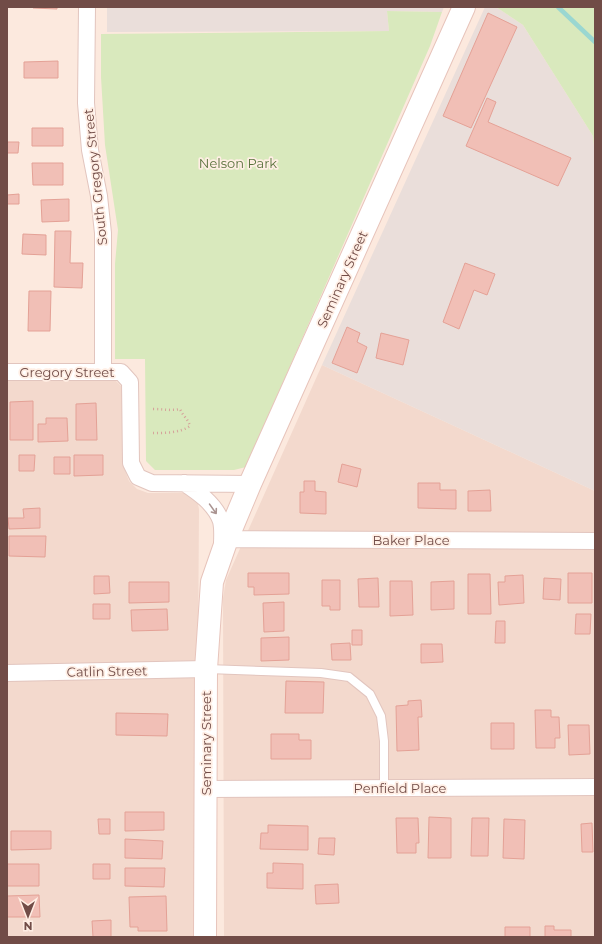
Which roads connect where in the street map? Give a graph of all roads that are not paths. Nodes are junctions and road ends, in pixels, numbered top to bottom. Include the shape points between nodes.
1 (87, 7) edge
2 (464, 7) edge
3 (103, 371) junction
4 (7, 372) edge
5 (184, 483) junction
6 (250, 484) junction
7 (595, 541) edge
8 (225, 545) junction
9 (206, 669) junction
10 (7, 673) edge
11 (595, 787) edge
12 (384, 788) junction
13 (205, 790) junction
14 (205, 937) edge

1 - 3 street, South Gregory Street via 86,103 90,150 103,233
2 - 6 street, Seminary Street
3 - 4 street, Gregory Street
3 - 5 street, Gregory Street via 121,372 130,382 131,463 138,477 152,483
5 - 6 street, Gregory Street
5 -> 8 street, Seminary Street via 211,505 220,519
6 - 8 street, Seminary Street
7 - 8 street, Baker Place
8 - 9 street, Seminary Street via 212,582
9 - 10 street, Catlin Street
9 - 12 lane via 321,673 348,677 370,694 381,716
9 - 13 street, Seminary Street
11 - 12 street, Penfield Place
12 - 13 street, Penfield Place
13 - 14 street, Seminary Street

